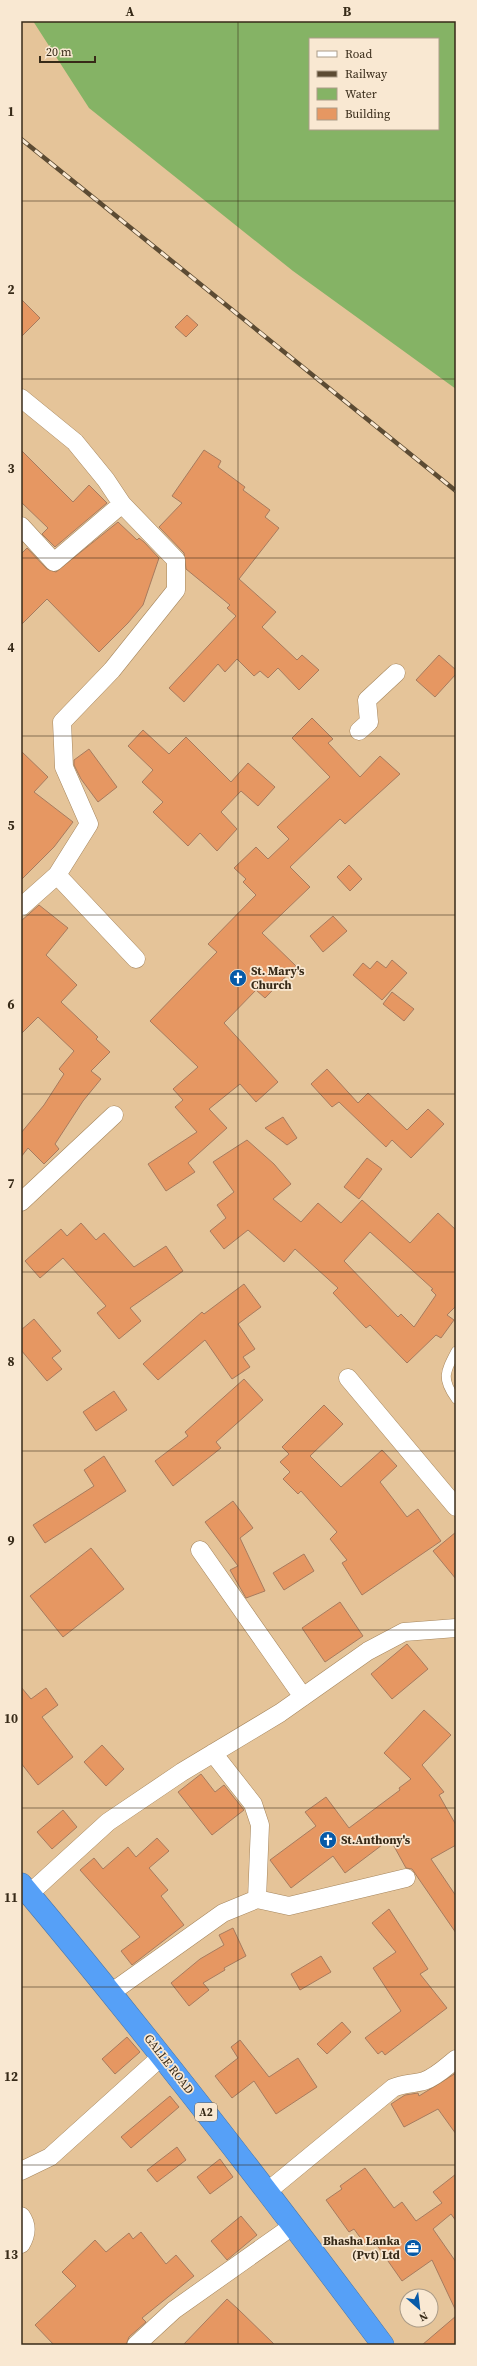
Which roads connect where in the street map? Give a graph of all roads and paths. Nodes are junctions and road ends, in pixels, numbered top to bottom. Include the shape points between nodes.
1 (21, 398) edge
2 (122, 504) junction
3 (21, 526) edge
4 (396, 673) dead end
5 (359, 731) dead end
6 (57, 875) junction
7 (21, 907) edge
8 (136, 959) dead end
9 (114, 1115) dead end
10 (21, 1202) edge
11 (456, 1351) edge
12 (348, 1378) dead end
13 (456, 1399) edge
14 (456, 1507) edge
15 (200, 1550) dead end
16 (456, 1628) edge
17 (303, 1697) junction
18 (213, 1753) junction
19 (406, 1878) dead end
20 (25, 1889) edge
21 (257, 1899) junction
22 (112, 1992) junction
23 (162, 2056) junction
24 (456, 2059) edge
25 (21, 2171) edge
26 (268, 2191) junction
27 (21, 2216) edge
28 (294, 2225) junction
29 (21, 2244) edge
30 (136, 2345) edge
31 (383, 2345) edge

1 - 2 street via 75,442
2 - 3 street via 54,562
2 - 6 street via 176,560 176,590 112,670 62,722 64,767 89,824
4 - 5 street via 367,700 369,722
6 - 7 street
6 - 8 street
9 - 10 street
11 - 13 lane via 446,1370 447,1386
12 - 14 street
15 - 17 street
16 - 17 street via 404,1632 368,1651
17 - 18 street
18 - 20 street via 108,1822
18 - 21 street via 253,1804 260,1825
19 - 21 street via 289,1906
20 - 22 highway, GALLE ROAD / A2
21 - 22 street via 223,1913
22 - 23 highway, GALLE ROAD / A2
23 - 25 street via 50,2157
23 - 26 highway, GALLE ROAD / A2
24 - 26 street via 428,2079 404,2083 393,2088
26 - 28 highway, GALLE ROAD / A2
27 - 29 street via 26,2224 26,2234
28 - 30 street via 174,2310
28 - 31 highway, GALLE ROAD / A2

